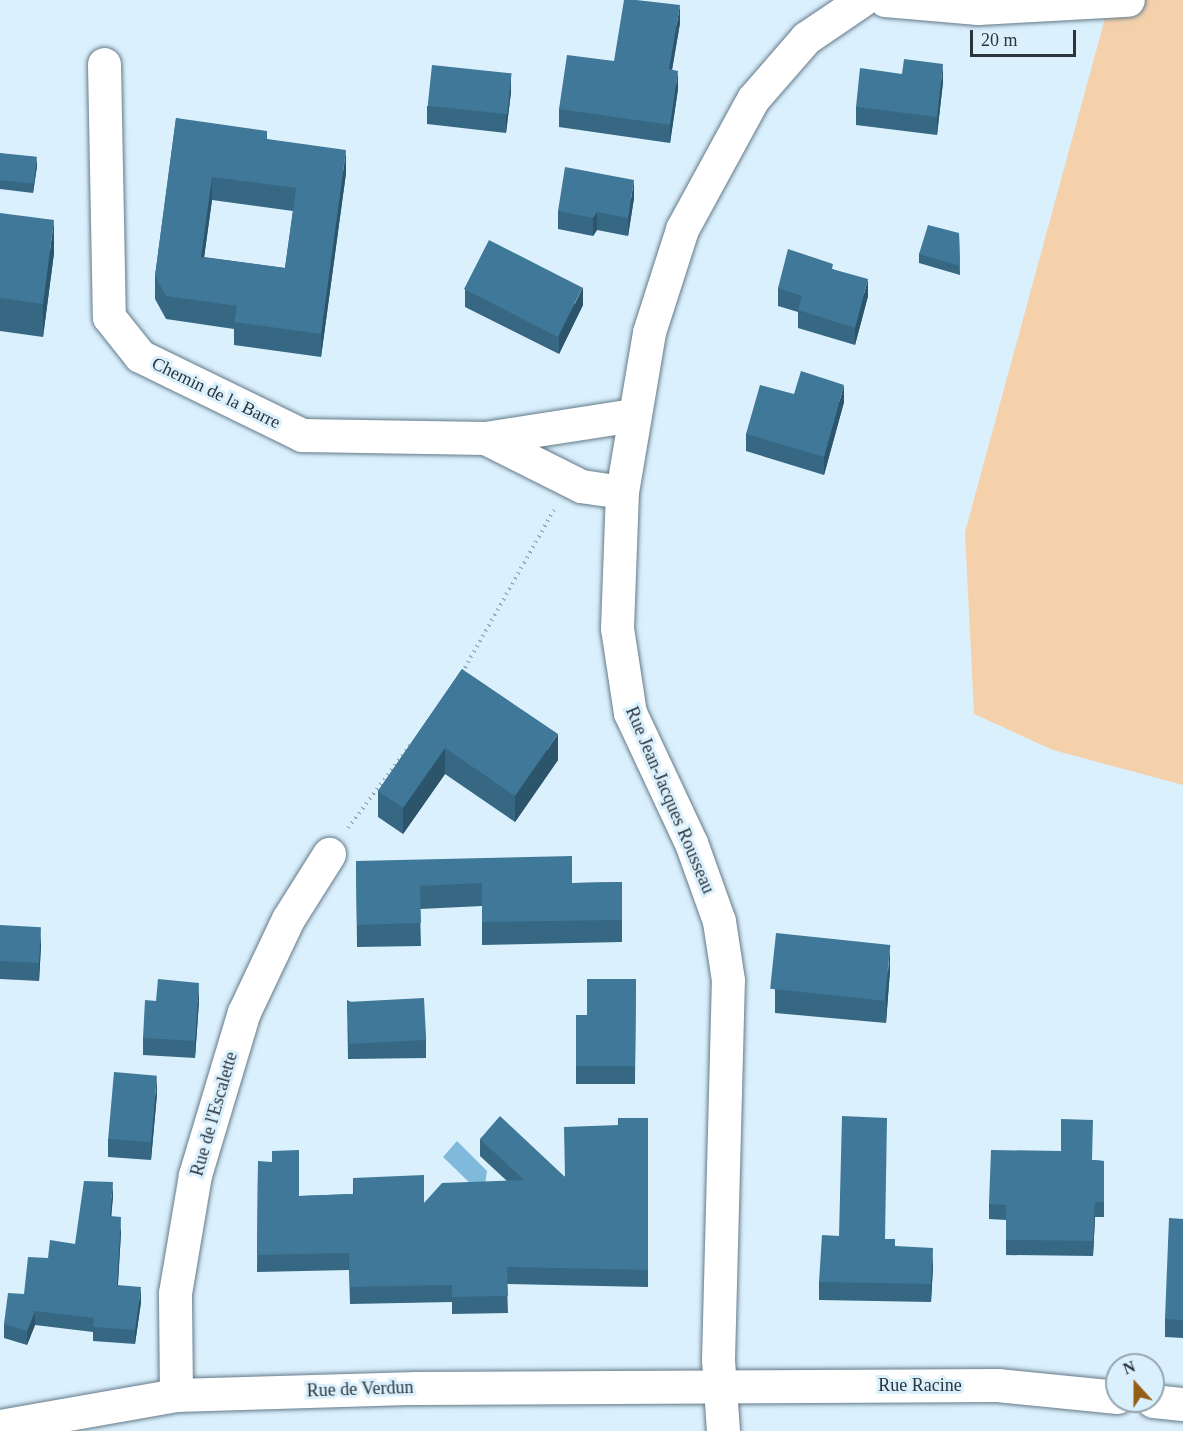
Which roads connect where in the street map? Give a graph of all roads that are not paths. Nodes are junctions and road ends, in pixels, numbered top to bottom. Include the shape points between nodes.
1 (862, 0) edge
2 (885, 0) edge
3 (1128, 0) edge
4 (104, 64) dead end
5 (634, 415) junction
6 (485, 438) junction
7 (622, 492) junction
8 (329, 854) road end
9 (722, 1385) junction
10 (176, 1395) junction
11 (1105, 1396) edge
12 (1165, 1402) edge
13 (1183, 1404) edge
14 (0, 1426) edge
15 (723, 1431) edge

1 - 5 street, Rue Jean-Jacques Rousseau via 806,38 753,99 682,230 649,332
2 - 3 street via 978,9
4 - 6 street, Chemin de la Barre via 109,317 140,356 302,435
5 - 6 street, Chemin de la Barre
5 - 7 street, Rue Jean-Jacques Rousseau via 633,450
6 - 7 street, Chemin de la Barre via 571,481
7 - 9 street, Rue Jean-Jacques Rousseau via 617,628 630,713 707,888 719,921 728,980 718,1359
8 - 10 street, Rue de l'Escalette via 288,919 244,1012 195,1175 175,1293
9 - 10 street, Rue de Verdun
9 - 11 street, Rue Racine via 997,1385
9 - 15 street, Rue Jean-Jacques Rousseau
10 - 14 street, Rue de Verdun
12 - 13 street

